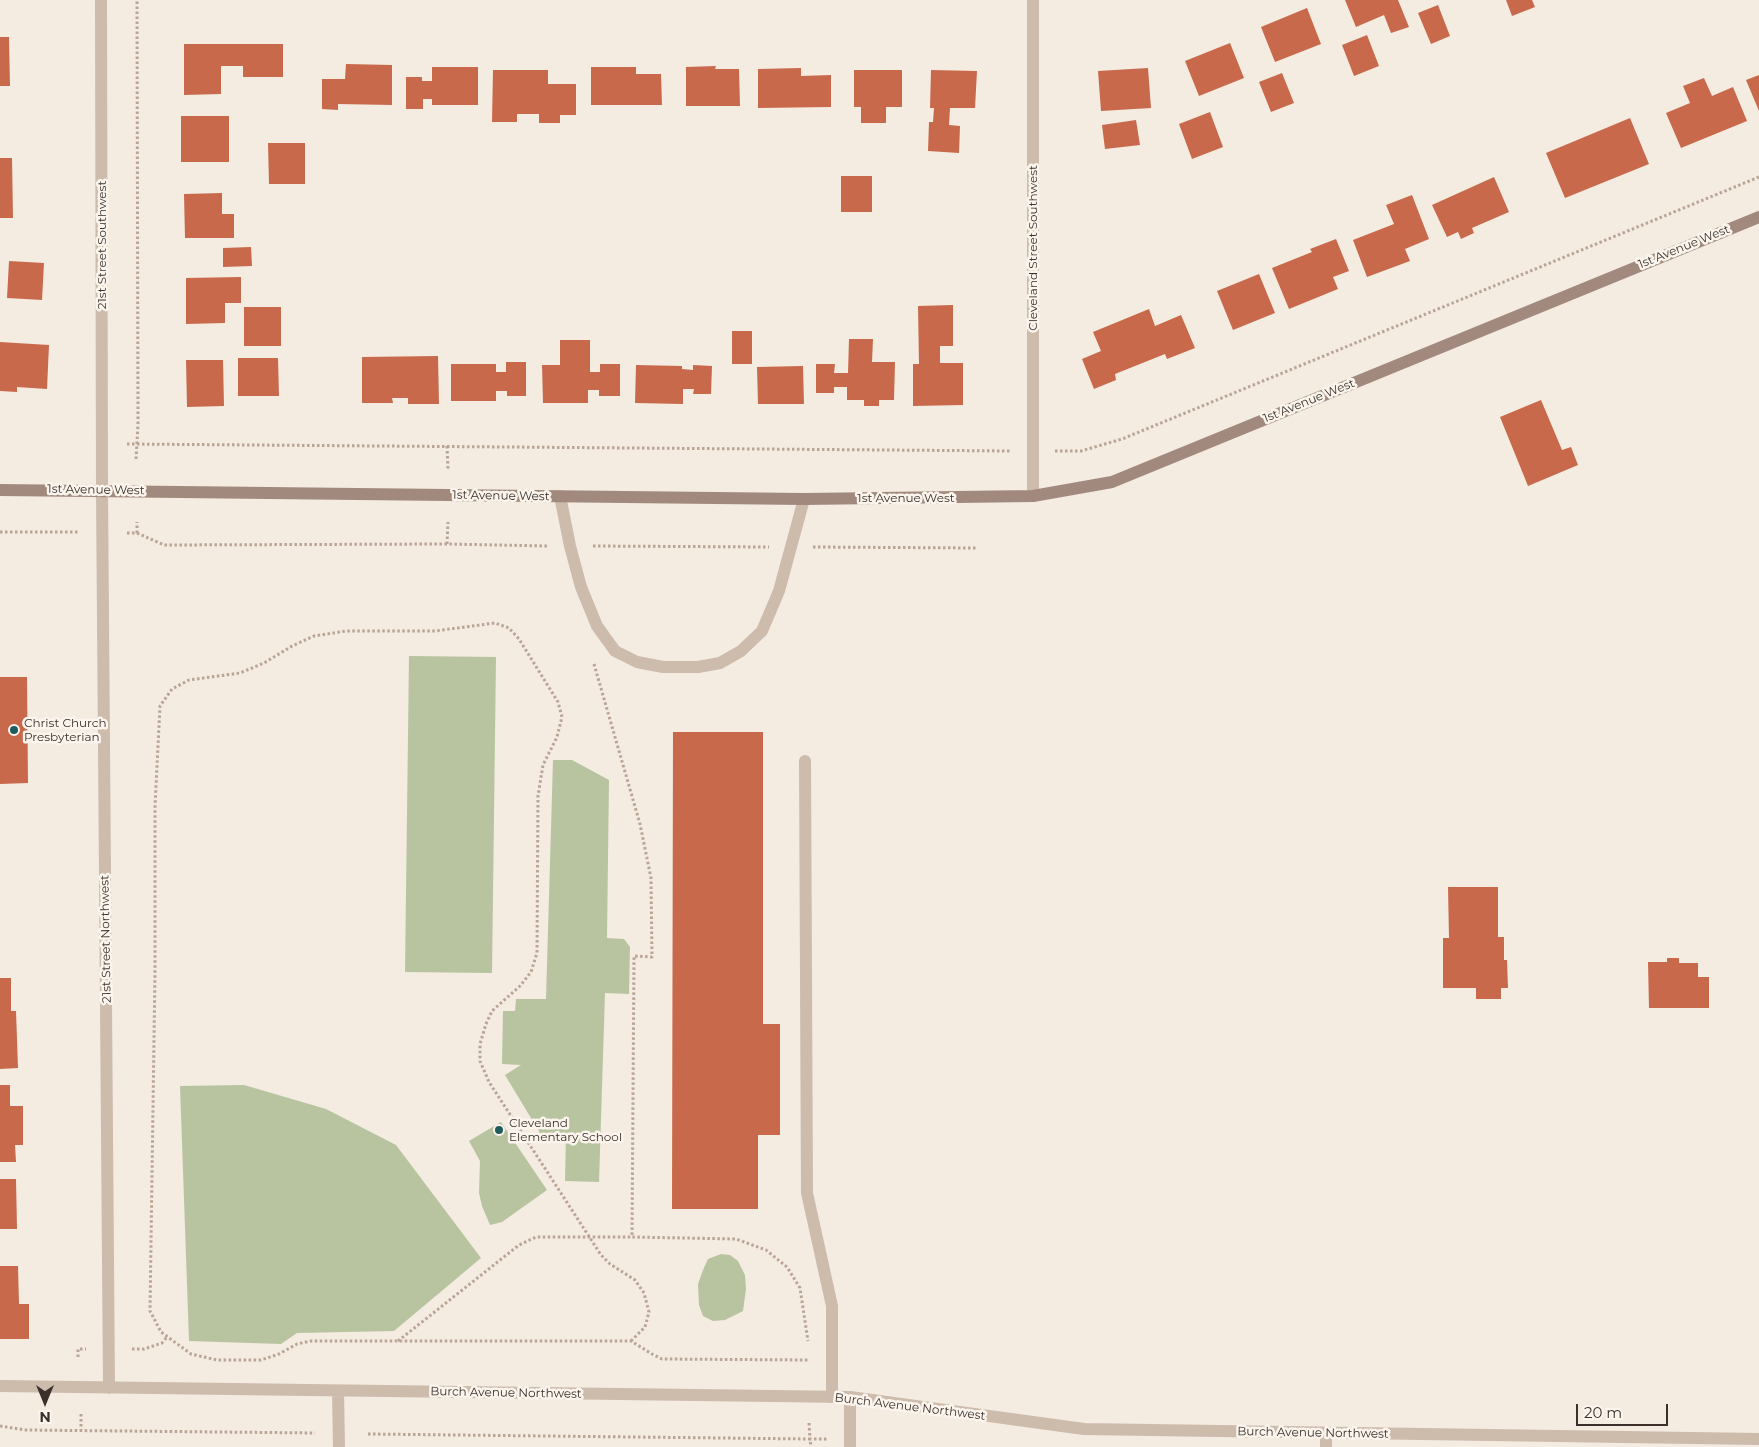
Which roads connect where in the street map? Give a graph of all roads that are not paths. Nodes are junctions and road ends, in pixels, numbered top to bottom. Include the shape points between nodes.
1 (101, 0) edge
2 (1033, 0) edge
3 (1759, 216) edge
4 (0, 490) edge
5 (102, 490) junction
6 (560, 496) junction
7 (1033, 496) junction
8 (804, 499) junction
9 (805, 761) dead end
10 (0, 1386) edge
11 (109, 1388) junction
12 (338, 1391) junction
13 (832, 1397) junction
14 (850, 1397) junction
15 (1326, 1433) junction
16 (1759, 1439) edge
17 (850, 1443) edge
18 (339, 1447) edge
19 (1326, 1447) edge

1 - 5 street, 21st Street Southwest
2 - 7 street, Cleveland Street Southwest
3 - 7 street, 1st Avenue West via 1112,482
4 - 5 street, 1st Avenue West
5 - 6 street, 1st Avenue West
5 - 11 street, 21st Street Northwest
6 - 8 street, 1st Avenue West
6 - 8 street via 584,596 597,626 616,651 638,662 663,667 720,663 741,651 762,631 779,591
7 - 8 street, 1st Avenue West
9 - 13 street via 807,1193 832,1306
10 - 11 street, Burch Avenue Northwest
11 - 12 street, Burch Avenue Northwest
12 - 13 street, Burch Avenue Northwest
12 - 18 street
13 - 14 street, Burch Avenue Northwest
14 - 15 street, Burch Avenue Northwest via 1084,1429
14 - 17 street
15 - 16 street, Burch Avenue Northwest
15 - 19 street

